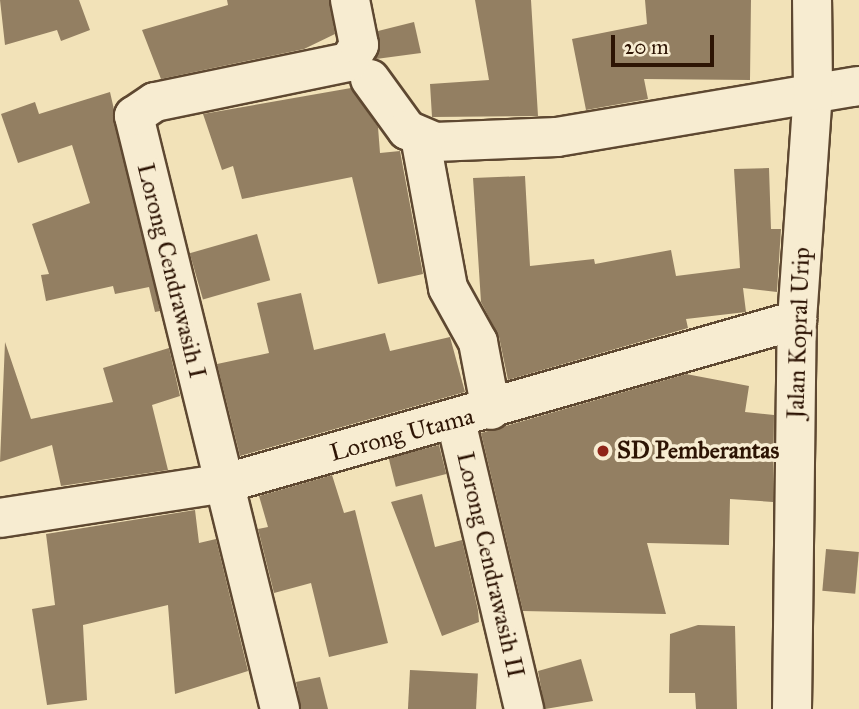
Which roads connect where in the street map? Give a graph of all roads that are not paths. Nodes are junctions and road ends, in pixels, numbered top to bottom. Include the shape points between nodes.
1 (350, 0) edge
2 (812, 0) edge
3 (370, 79) dead end
4 (859, 86) edge
5 (813, 92) junction
6 (421, 142) junction
7 (797, 320) junction
8 (473, 416) junction
9 (226, 483) junction
10 (0, 518) edge
11 (280, 709) edge
12 (524, 709) edge
13 (792, 709) edge

1 - 9 street, Lorong Cendrawasih I via 359,45 349,62 155,102 135,114
2 - 5 street, Jalan Kopral Urip
3 - 6 street
4 - 5 street
5 - 6 street via 557,137
5 - 7 street, Jalan Kopral Urip
6 - 8 street, Lorong Cendrawasih II via 448,288 478,342
7 - 8 street, Lorong Utama
7 - 13 street, Jalan Kopral Urip
8 - 9 street, Lorong Utama
8 - 12 street, Lorong Cendrawasih II
9 - 10 street, Lorong Utama
9 - 11 street, Lorong Cendrawasih I

